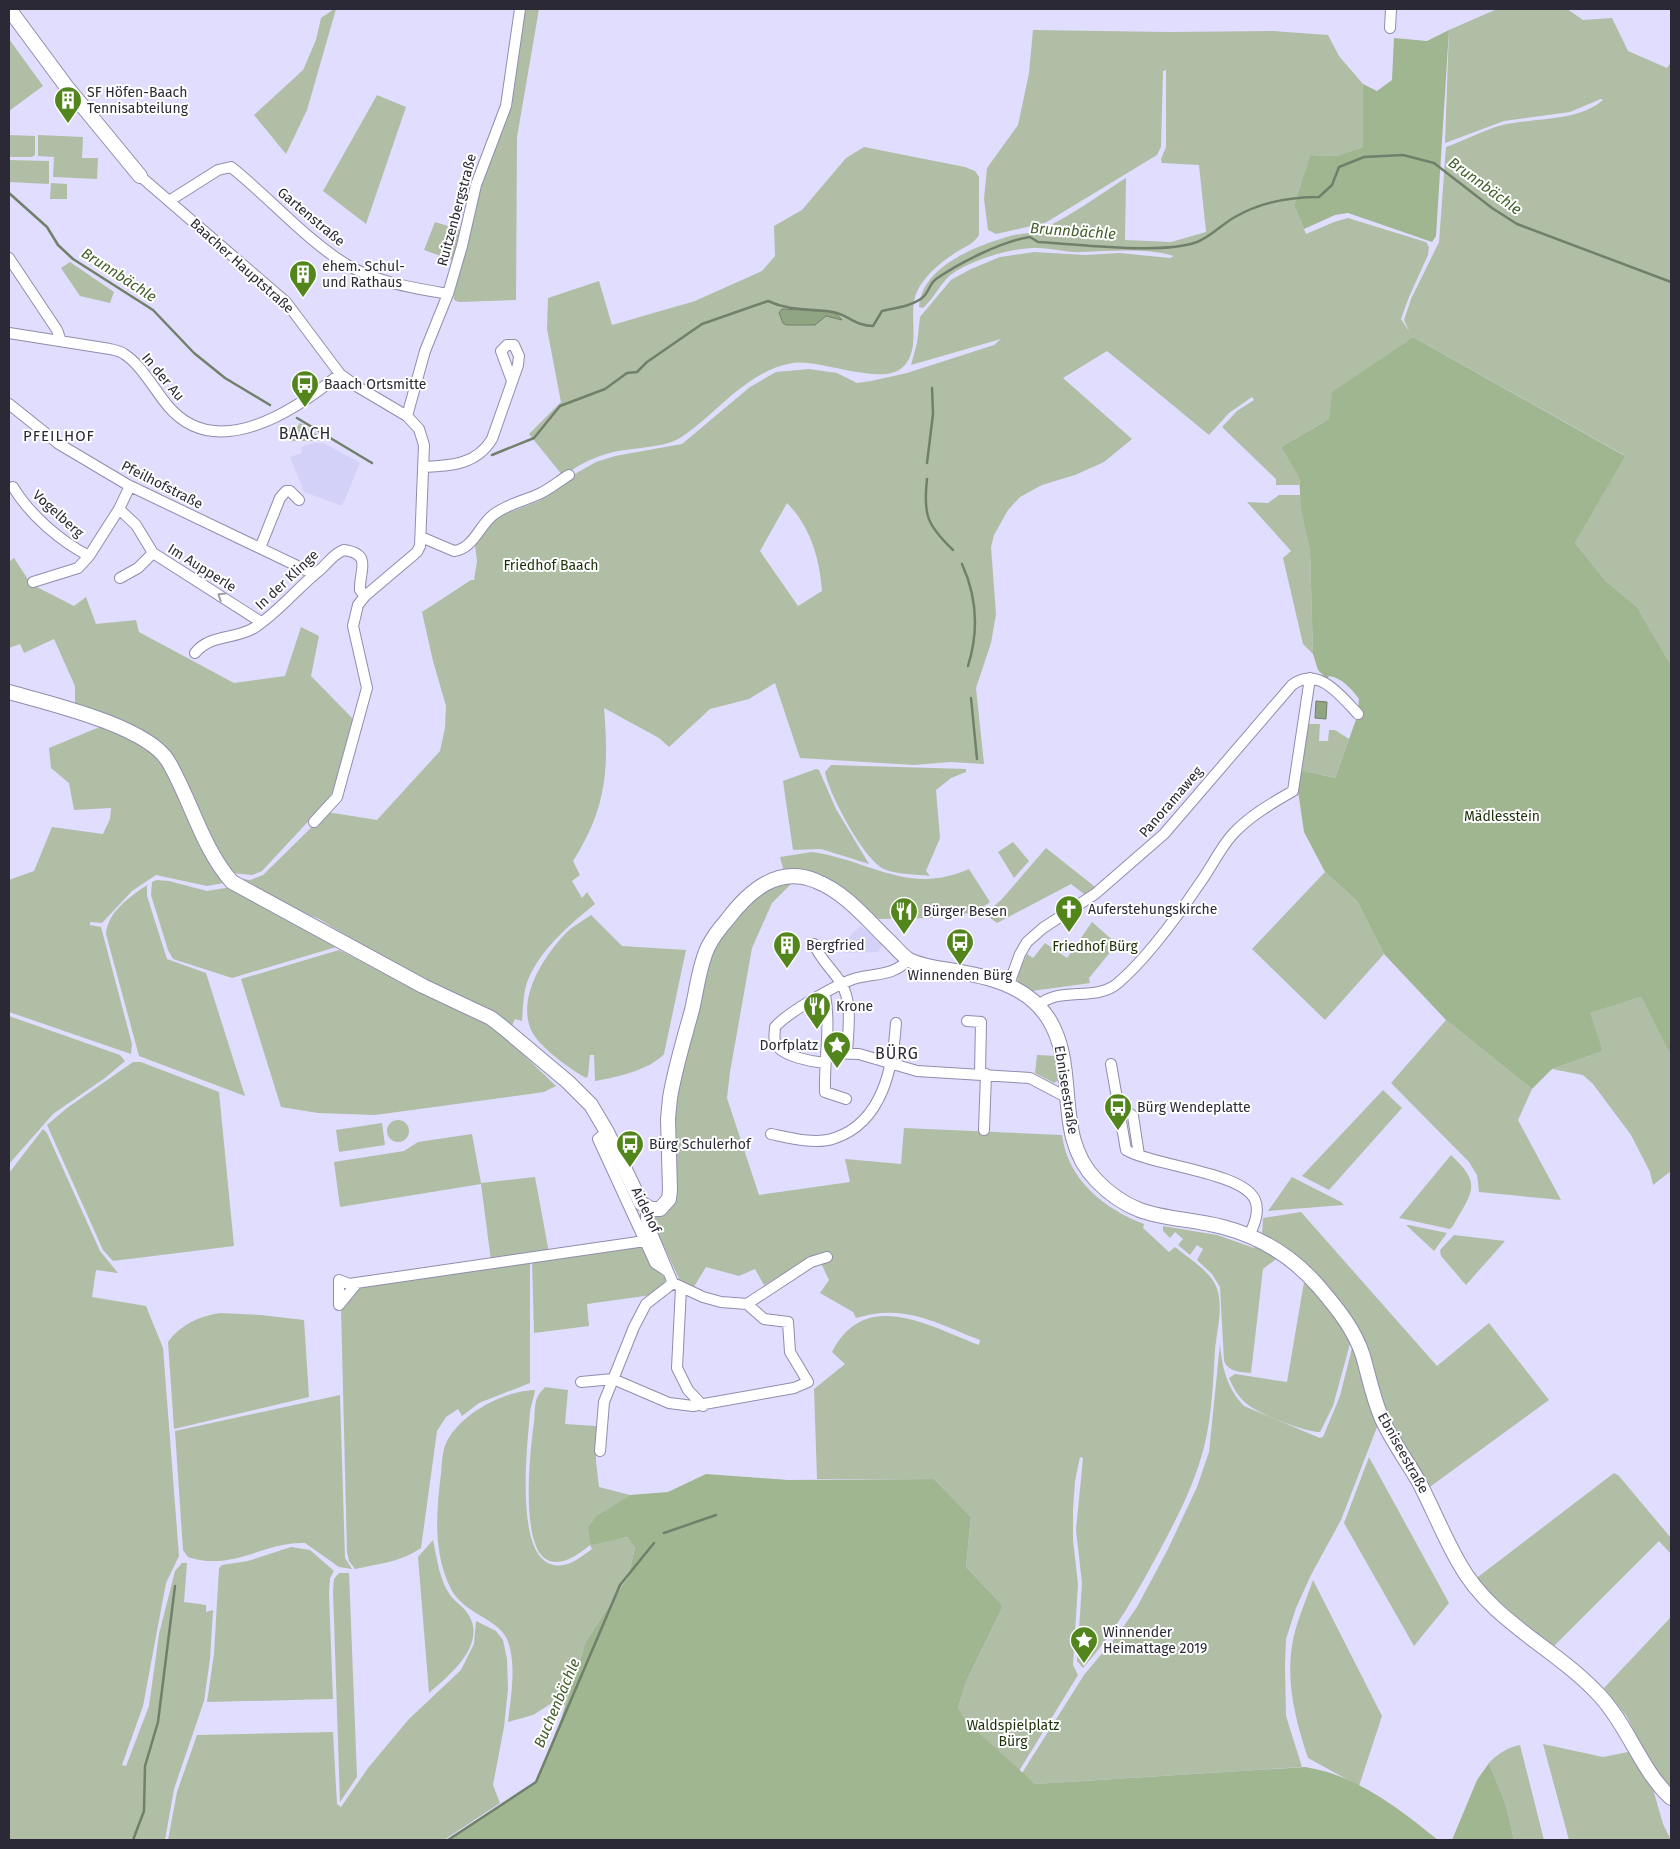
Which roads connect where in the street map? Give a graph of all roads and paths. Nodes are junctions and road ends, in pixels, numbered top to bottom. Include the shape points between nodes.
1 (9, 9) edge
2 (520, 9) edge
3 (1392, 9) edge
4 (1390, 28) dead end
5 (140, 176) joint
6 (169, 201) junction
7 (9, 258) edge
8 (448, 294) junction
9 (9, 333) edge
10 (61, 342) junction
11 (340, 374) junction
12 (512, 381) dead end
13 (9, 404) edge
14 (407, 416) junction
15 (424, 467) junction
16 (569, 475) dead end
17 (130, 486) junction
18 (13, 488) dead end
19 (299, 500) dead end
20 (119, 509) junction
21 (421, 537) junction
22 (260, 548) junction
23 (153, 553) junction
24 (89, 556) junction
25 (314, 574) junction
26 (120, 578) dead end
27 (34, 582) dead end
28 (365, 596) junction
29 (261, 622) junction
30 (195, 653) dead end
31 (1310, 678) junction
32 (9, 692) edge
33 (1358, 714) dead end
34 (314, 822) dead end
35 (814, 944) dead end
36 (909, 960) junction
37 (841, 984) junction
38 (1009, 984) junction
39 (825, 994) junction
40 (1039, 1005) junction
41 (967, 1021) dead end
42 (896, 1023) dead end
43 (847, 1053) junction
44 (826, 1058) junction
45 (891, 1064) junction
46 (1111, 1064) dead end
47 (983, 1074) junction
48 (1066, 1097) junction
49 (846, 1099) dead end
50 (1120, 1113) junction
51 (984, 1130) dead end
52 (607, 1132) junction
53 (770, 1134) dead end
54 (1139, 1155) junction
55 (646, 1208) junction
56 (1250, 1236) junction
57 (645, 1241) junction
58 (827, 1257) dead end
59 (668, 1271) junction
60 (358, 1283) dead end
61 (677, 1285) junction
62 (747, 1304) junction
63 (613, 1379) junction
64 (581, 1382) dead end
65 (703, 1406) junction
66 (600, 1451) dead end
67 (1671, 1798) edge

1 - 5 street, Baacher Hauptstraße via 66,86
2 - 8 street, Ruitzenbergstraße via 506,106 476,185
3 - 4 street
5 - 6 street, Baacher Hauptstraße
6 - 8 street, Gartenstraße via 218,170 231,167 348,265 392,284
6 - 11 street, Baacher Hauptstraße via 286,302
7 - 10 street via 57,330
8 - 14 street, Ruitzenbergstraße via 425,351
9 - 10 street, In der Au
10 - 11 street, In der Au via 125,354 176,415 216,431 250,427 280,416
11 - 14 street, Baacher Hauptstraße
12 - 15 street via 492,439 480,455 451,465
13 - 17 street, Pfeilhofstraße via 59,444
14 - 15 street, Baacher Hauptstraße via 419,429 424,445
15 - 21 street, Baacher Hauptstraße
16 - 21 street via 541,493 494,515 460,551
17 - 20 street, Vogelberg
17 - 22 street, Pfeilhofstraße
18 - 24 street, Vogelberg via 47,525
19 - 22 street via 290,491 280,498
20 - 23 street, Im Aupperle via 136,525
20 - 24 street, Vogelberg
21 - 28 street, Baacher Hauptstraße via 418,552
22 - 25 street, Pfeilhofstraße
23 - 26 street, Im Aupperle via 138,568
29 -> 23 street, Im Aupperle
24 - 27 street, Vogelberg via 78,568
25 - 28 street, In der Klinge via 338,552 353,551 362,559 364,567 360,590
25 - 29 street, In der Klinge via 289,601
28 - 34 street, Baacher Hauptstraße via 358,604 353,626 367,688 337,796
29 - 30 street, In der Klinge via 251,629 210,640
31 - 33 street via 1329,685
31 - 38 street, Panoramaweg via 1292,685 1164,834 1095,894 1027,942
31 - 40 street via 1293,791 1265,808 1232,835 1166,928 1116,984 1105,990 1053,997
32 - 52 street via 97,719 150,743 167,759 216,862 232,882 423,986 491,1018 583,1096
35 - 37 street
36 - 37 street via 902,968 887,974 856,978
36 - 38 street, Ebniseestraße
36 - 55 street, Ebniseestraße via 845,898 817,881 801,876 777,878 748,895 715,935 703,960 670,1098 669,1199 660,1209
37 - 39 street
37 - 43 street via 848,1014
38 - 40 street, Ebniseestraße
39 - 44 street via 829,1018
39 - 44 street via 782,1019 775,1027 774,1036 780,1049 790,1054 803,1059
40 - 48 street, Ebniseestraße via 1060,1044
41 - 47 street via 981,1022
42 - 45 street
43 - 44 street
43 - 45 street
44 - 49 street via 825,1092
45 - 47 street via 917,1071
45 - 53 street via 878,1100 864,1118 845,1133 834,1139 819,1140
46 - 50 street
47 - 48 street via 1030,1078
47 - 51 street
48 - 56 street, Ebniseestraße via 1068,1122 1080,1160 1117,1199 1153,1215 1225,1228
50 - 54 street via 1124,1148
50 - 54 street via 1133,1116
52 - 55 street
52 - 57 street, Aidehof via 598,1139
54 - 56 street via 1232,1180 1243,1186 1257,1207
55 - 59 street via 646,1219
56 - 67 street, Ebniseestraße via 1288,1257 1344,1318 1362,1353 1384,1422 1469,1581 1495,1610 1600,1695 1616,1715 1653,1778
57 - 59 street, Aidehof via 655,1262
57 - 60 street
58 - 62 street via 811,1262
59 - 61 street
61 - 62 street via 721,1302
61 - 63 street via 646,1304
61 - 65 street via 677,1368 688,1390
62 - 65 street via 764,1319 788,1322 790,1352 808,1382 794,1388
63 - 64 street
63 - 65 street via 679,1406
63 - 66 street via 602,1413

